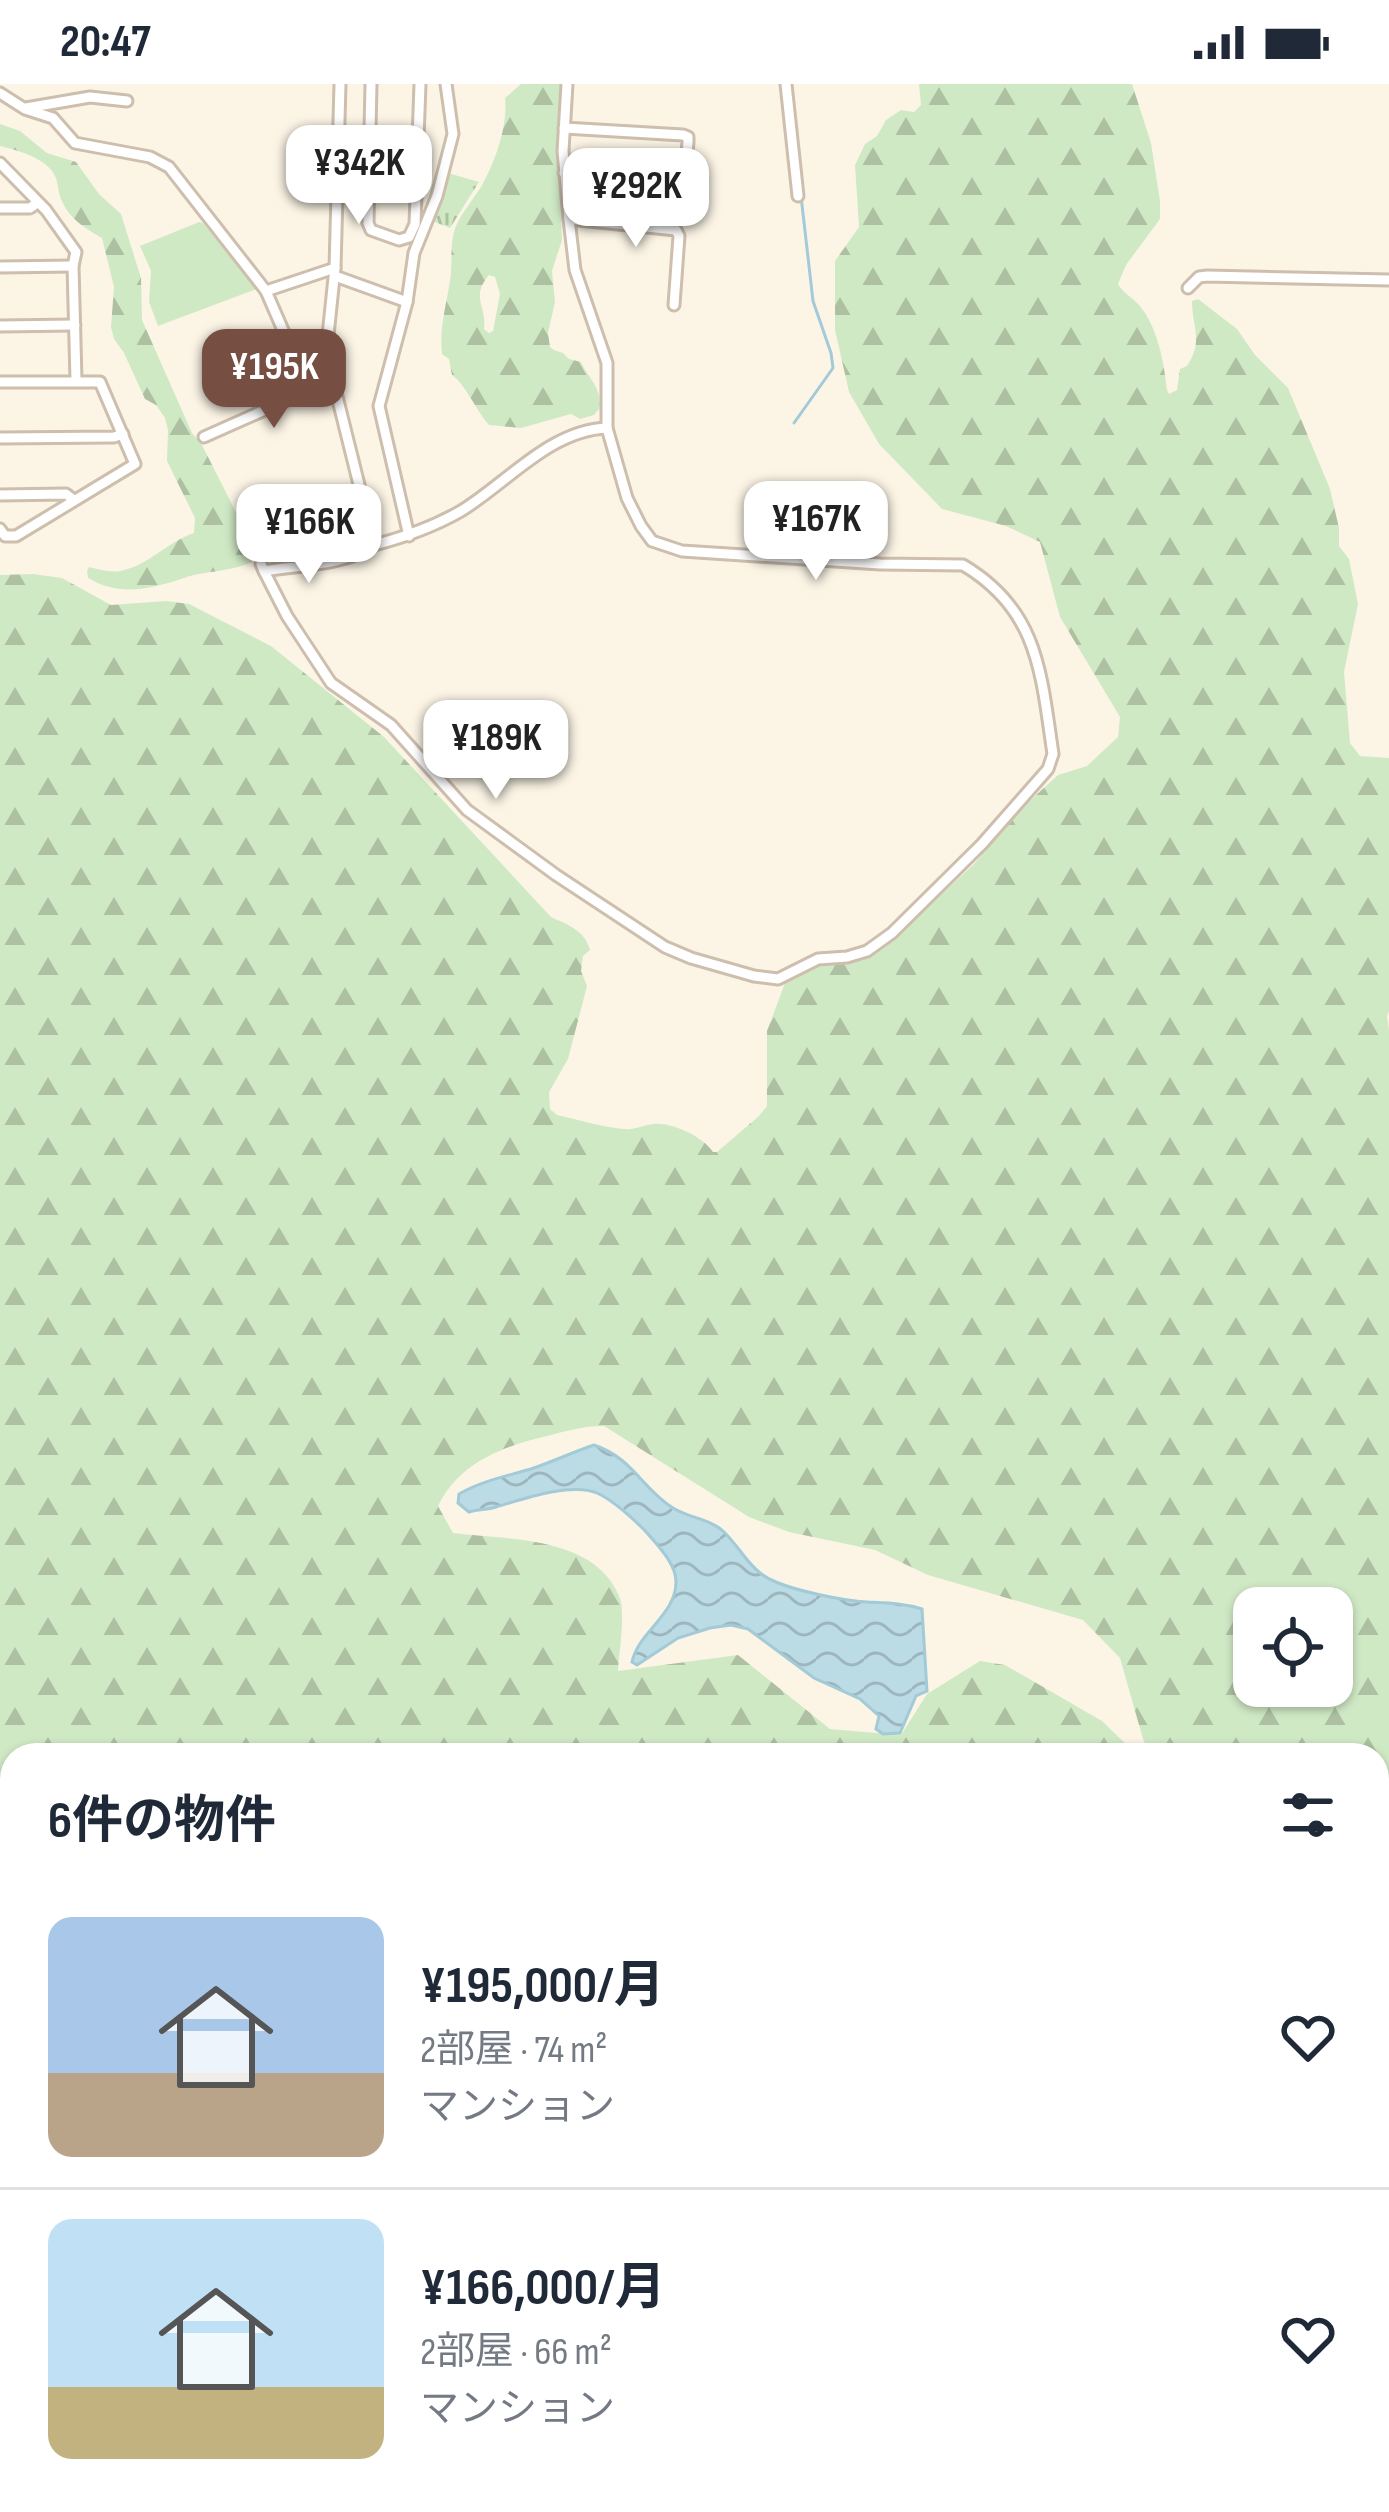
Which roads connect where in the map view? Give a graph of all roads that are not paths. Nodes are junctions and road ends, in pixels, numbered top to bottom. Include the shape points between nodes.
1 (340, 84) edge
2 (371, 84) edge
3 (420, 84) edge
4 (446, 84) edge
5 (567, 84) edge
6 (786, 84) edge
7 (0, 93) edge
8 (128, 100) dead end
9 (23, 108) junction
10 (564, 128) junction
11 (0, 163) edge
12 (564, 173) junction
13 (798, 196) dead end
14 (37, 203) junction
15 (0, 208) edge
16 (569, 219) junction
17 (74, 266) junction
18 (0, 267) edge
19 (335, 272) junction
20 (1389, 280) edge
21 (1188, 288) dead end
22 (266, 291) junction
23 (407, 302) junction
24 (674, 305) dead end
25 (75, 325) junction
26 (0, 326) edge
27 (76, 380) junction
28 (0, 382) edge
29 (313, 386) junction
30 (334, 388) junction
31 (607, 428) junction
32 (123, 434) junction
33 (204, 437) dead end
34 (0, 438) edge
35 (0, 495) edge
36 (74, 500) junction
37 (0, 529) edge
38 (409, 536) junction
39 (374, 545) junction

1 - 19 street
2 - 3 street via 368,223 400,240 415,224
4 - 23 street via 453,134 414,253
5 - 10 street
6 - 13 street
7 - 9 street
8 - 9 street
9 - 22 street via 53,118 75,143 162,161
10 - 12 street
10 - 12 street via 688,140 680,179
11 - 14 street
12 - 16 street
14 - 15 street
14 - 17 street via 76,252
16 - 24 street via 676,230
16 - 31 street via 575,270 607,363
17 - 18 street
17 - 25 street
19 - 22 street
19 - 23 street
19 - 30 street via 327,345
20 - 21 street via 1207,276
22 - 29 street
23 - 38 street via 379,414
25 - 26 street
25 - 27 street
27 - 28 street
27 - 32 street via 100,382
29 - 30 street
29 - 33 street
30 - 39 street
31 - 38 street via 566,439 465,509
31 - 39 street via 627,498 652,541 729,555 963,565 1006,598 1025,625 1041,674 1053,754 1048,769 982,844 867,951 818,959 778,979 691,958 642,933 467,810 391,725 331,683 263,568 341,559
32 - 34 street
32 - 36 street via 135,464
35 - 36 street
36 - 37 street via 16,536
38 - 39 street

